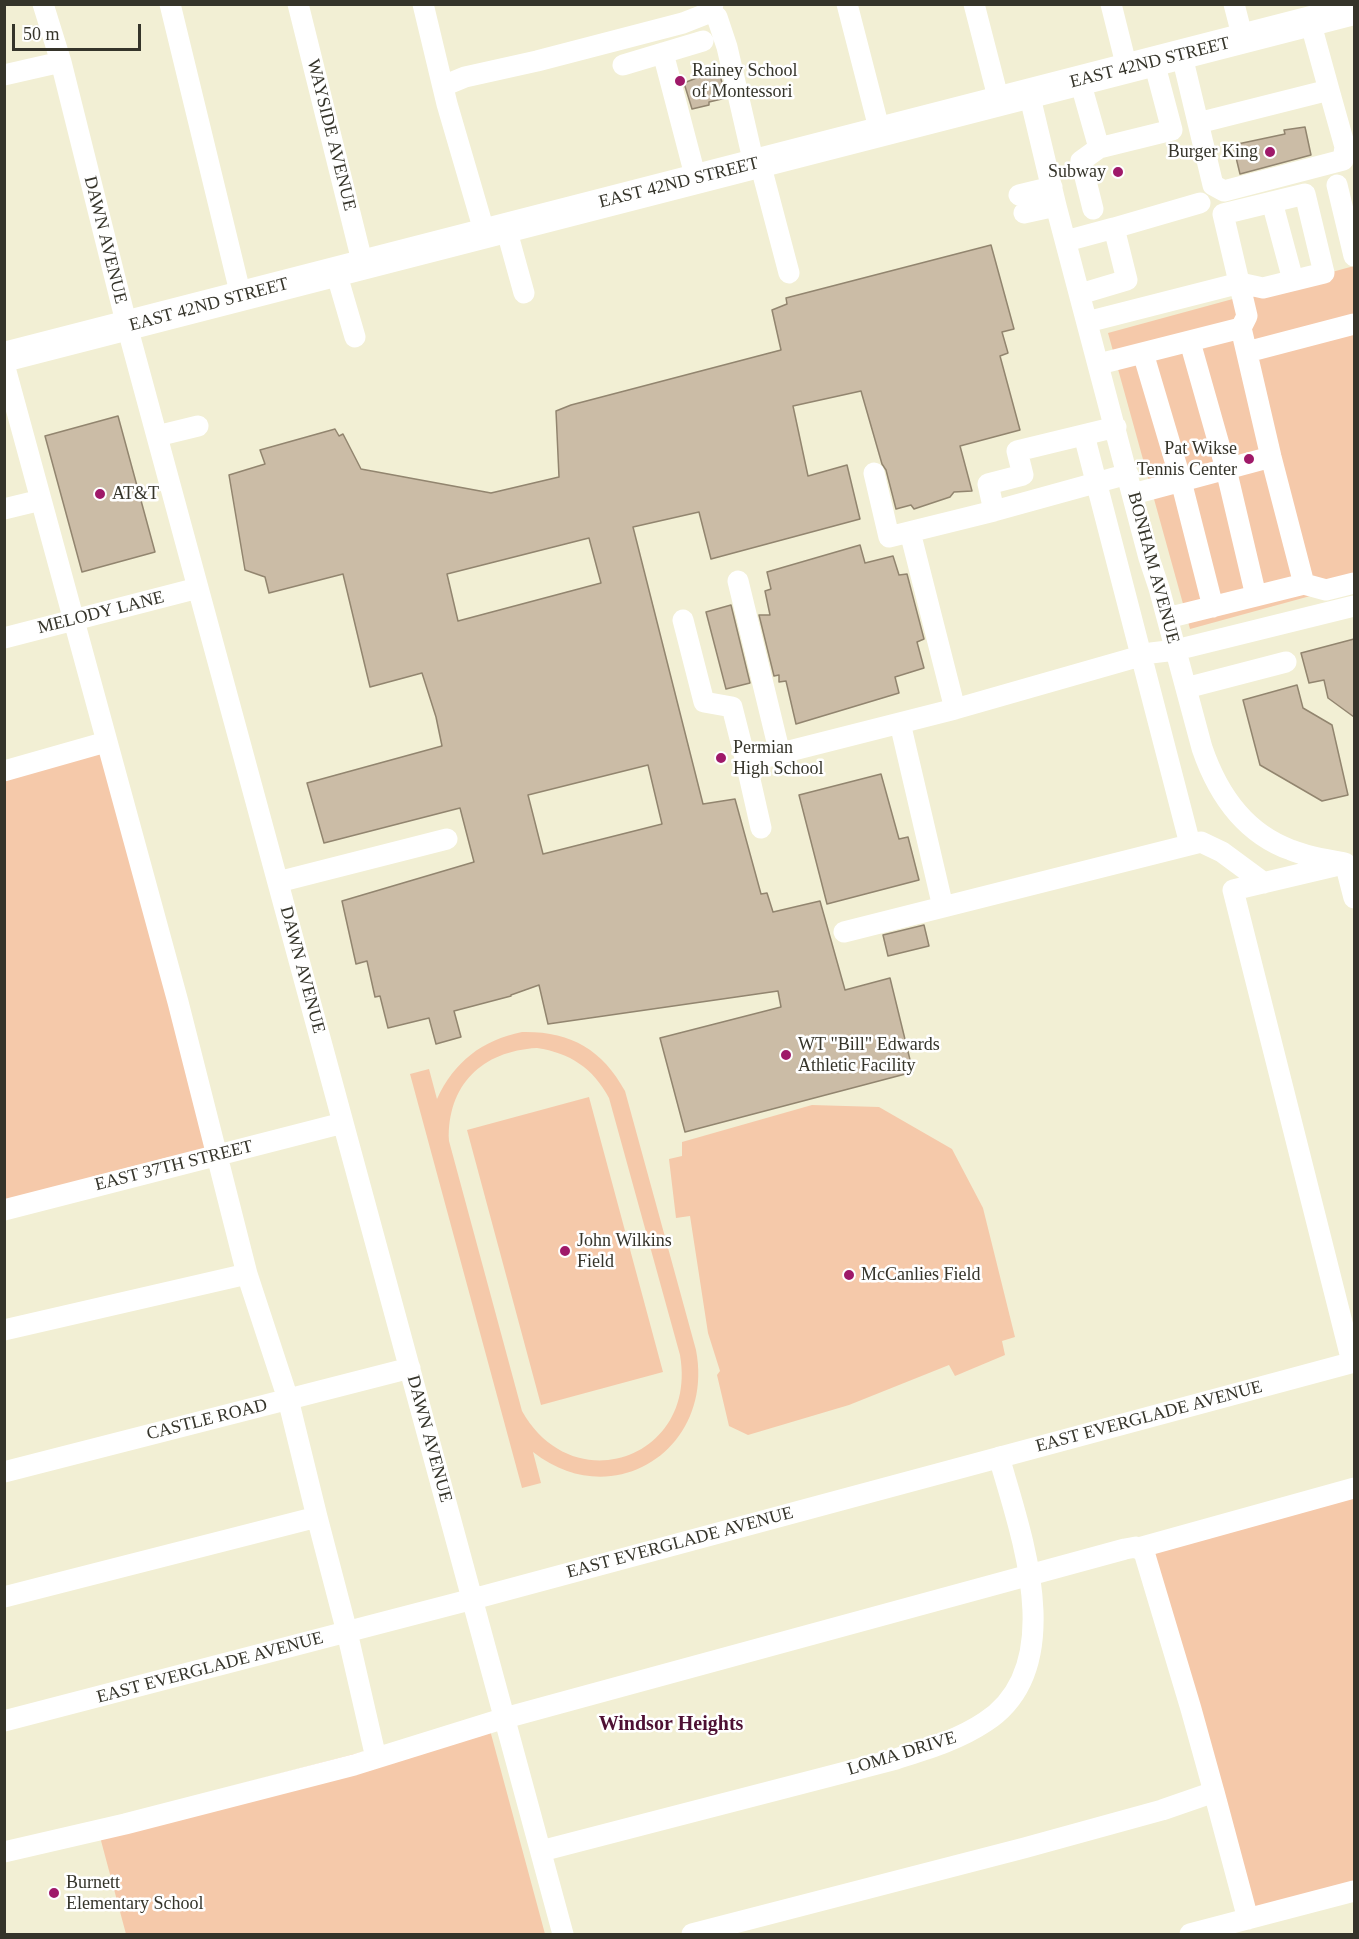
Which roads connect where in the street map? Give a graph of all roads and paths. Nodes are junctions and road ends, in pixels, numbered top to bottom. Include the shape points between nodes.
1 (43, 4) edge
2 (170, 4) edge
3 (298, 4) edge
4 (423, 4) edge
5 (847, 4) edge
6 (974, 4) edge
7 (1111, 4) edge
8 (1234, 4) edge
9 (712, 8) edge
10 (1354, 10) edge
11 (1310, 21) junction
12 (1243, 39) junction
13 (703, 41) dead end
14 (663, 53) junction
15 (61, 62) junction
16 (1154, 62) junction
17 (623, 65) dead end
18 (4, 75) edge
19 (1080, 81) junction
20 (443, 86) junction
21 (1329, 90) junction
22 (1029, 93) junction
23 (999, 101) junction
24 (1198, 123) junction
25 (880, 132) junction
26 (1099, 148) junction
27 (757, 164) junction
28 (696, 179) junction
29 (1337, 185) dead end
30 (1054, 196) junction
31 (1272, 202) junction
32 (1200, 203) dead end
33 (1021, 204) dead end
34 (1093, 209) dead end
35 (1114, 228) junction
36 (495, 231) junction
37 (1066, 241) junction
38 (1354, 256) edge
39 (350, 268) junction
40 (789, 273) dead end
41 (1293, 280) junction
42 (1240, 283) junction
43 (524, 293) dead end
44 (1080, 294) junction
45 (241, 296) junction
46 (1087, 322) junction
47 (1354, 324) edge
48 (126, 326) junction
49 (1241, 328) junction
50 (355, 337) dead end
51 (1190, 342) junction
52 (1247, 352) junction
53 (1143, 353) junction
54 (4, 357) edge
55 (4, 364) edge
56 (1099, 364) junction
57 (198, 426) dead end
58 (1116, 427) junction
59 (1084, 435) junction
60 (157, 436) junction
61 (1271, 457) junction
62 (1226, 469) junction
63 (874, 473) dead end
64 (1128, 474) junction
65 (1181, 481) junction
66 (1096, 482) junction
67 (1133, 494) junction
68 (41, 500) junction
69 (4, 509) edge
70 (994, 511) junction
71 (910, 532) junction
72 (1149, 558) junction
73 (1118, 566) junction
74 (738, 581) dead end
75 (1354, 583) edge
76 (1304, 584) junction
77 (198, 588) junction
78 (1256, 596) junction
79 (1354, 606) edge
80 (1213, 607) junction
81 (1167, 618) junction
82 (73, 620) junction
83 (683, 620) dead end
84 (4, 638) edge
85 (1176, 650) junction
86 (1141, 656) junction
87 (1286, 662) dead end
88 (1186, 688) junction
89 (955, 709) junction
90 (900, 723) junction
91 (106, 742) junction
92 (1202, 748) junction
93 (780, 754) junction
94 (1167, 756) junction
95 (746, 762) junction
96 (4, 771) edge
97 (761, 828) dead end
98 (447, 840) dead end
99 (1190, 844) junction
100 (1350, 862) edge
101 (278, 882) junction
102 (1264, 883) junction
103 (1354, 898) edge
104 (943, 907) junction
105 (844, 932) dead end
106 (343, 1123) junction
107 (218, 1155) junction
108 (4, 1210) edge
109 (248, 1274) junction
110 (4, 1330) edge
111 (1353, 1362) edge
112 (410, 1368) junction
113 (288, 1399) junction
114 (999, 1457) junction
115 (4, 1472) edge
116 (1354, 1488) edge
117 (317, 1517) junction
118 (1138, 1548) junction
119 (1029, 1575) junction
120 (4, 1597) edge
121 (473, 1599) junction
122 (347, 1632) junction
123 (505, 1718) junction
124 (4, 1721) edge
125 (376, 1758) junction
126 (1214, 1792) junction
127 (541, 1851) junction
128 (4, 1852) edge
129 (1354, 1891) edge
130 (1248, 1919) junction
131 (563, 1935) edge
132 (692, 1935) edge
133 (1190, 1935) edge

1 - 15 street, DAWN AVENUE
2 - 45 street
3 - 39 street, WAYSIDE AVENUE
4 - 20 street
5 - 25 street
6 - 23 street
7 - 16 street
8 - 12 street
9 - 20 street via 682,23 465,76
9 - 27 street via 727,47
10 - 11 highway, EAST 42ND STREET
11 - 12 highway, EAST 42ND STREET
11 - 21 street
12 - 16 highway, EAST 42ND STREET
13 - 14 street
14 - 17 street
14 - 28 street
15 - 18 street
15 - 48 street, DAWN AVENUE
16 - 19 highway, EAST 42ND STREET
16 - 24 street
16 - 26 street via 1172,130
19 - 22 highway, EAST 42ND STREET
19 - 26 street
20 - 36 street
21 - 24 street
21 - 24 street via 1345,147 1343,160 1224,191 1213,185
22 - 23 highway, EAST 42ND STREET
22 - 30 street, BONHAM AVENUE
23 - 25 highway, EAST 42ND STREET
25 - 27 highway, EAST 42ND STREET
26 - 34 street via 1081,161
27 - 28 highway, EAST 42ND STREET
27 - 40 street
28 - 36 highway, EAST 42ND STREET
29 - 38 street
30 - 33 street
30 - 37 street, BONHAM AVENUE
31 - 41 street
31 - 41 street via 1305,194 1324,273
31 - 42 street via 1223,214
32 - 35 street
35 - 37 street
35 - 44 street via 1127,280
36 - 39 highway, EAST 42ND STREET
36 - 43 street
37 - 44 street, BONHAM AVENUE
39 - 45 highway, EAST 42ND STREET
39 - 50 street, WAYSIDE AVENUE
41 - 42 street via 1263,288
42 - 46 street
42 - 49 street via 1247,316
44 - 46 street, BONHAM AVENUE
45 - 48 highway, EAST 42ND STREET
46 - 56 street, BONHAM AVENUE
47 - 52 street
48 - 54 highway, EAST 42ND STREET
48 - 60 street, DAWN AVENUE
49 - 51 street
49 - 52 street
51 - 53 street
51 - 62 street
52 - 61 street
53 - 56 street
53 - 65 street
55 - 68 street
56 - 58 street, BONHAM AVENUE
57 - 60 street
58 - 59 street
58 - 64 street, BONHAM AVENUE
59 - 66 street
59 - 70 street via 1017,451 1023,475 988,484
60 - 77 street, DAWN AVENUE
61 - 62 street
61 - 76 street
62 - 65 street
62 - 78 street
63 - 71 street via 889,537
64 - 66 street
64 - 67 street, BONHAM AVENUE
65 - 67 street
65 - 80 street
66 - 70 street
66 - 73 street
67 - 72 street, BONHAM AVENUE
68 - 69 street
68 - 82 street
70 - 71 street
71 - 89 street
72 - 73 street
72 - 81 street, BONHAM AVENUE
73 - 86 street
74 - 93 street
75 - 76 street via 1326,590
76 - 78 street
77 - 82 street, MELODY LANE
77 - 101 street, DAWN AVENUE
78 - 80 street
79 - 85 street
80 - 81 street
81 - 85 street, BONHAM AVENUE
82 - 84 street, MELODY LANE
82 - 91 street
83 - 95 street via 704,702 732,707
85 - 86 street
85 - 88 street, BONHAM AVENUE
86 - 89 street
86 - 94 street
87 - 88 street
88 - 92 street, BONHAM AVENUE
89 - 90 street
90 - 93 street
90 - 104 street
91 - 96 street
91 - 107 street
92 - 94 street
92 - 100 street, BONHAM AVENUE via 1221,793 1234,810 1270,840 1289,850
93 - 95 street
94 - 99 street
95 - 97 street
98 - 101 street
99 - 102 street via 1201,842 1222,852
99 - 104 street
100 - 102 street
100 - 103 street
101 - 106 street, DAWN AVENUE
102 - 111 street via 1233,890
104 - 105 street
106 - 107 street, EAST 37TH STREET
106 - 112 street, DAWN AVENUE
107 - 108 street, EAST 37TH STREET
107 - 109 street
109 - 110 street
109 - 113 street
111 - 114 street, EAST EVERGLADE AVENUE
112 - 113 street, CASTLE ROAD
112 - 121 street, DAWN AVENUE
113 - 115 street, CASTLE ROAD
113 - 117 street
114 - 119 street, LOMA DRIVE
114 - 121 street, EAST EVERGLADE AVENUE
116 - 118 street
117 - 120 street
117 - 122 street
118 - 119 street
118 - 126 street via 1148,1559
119 - 123 street
119 - 127 street, LOMA DRIVE via 1034,1631 1025,1672 1001,1710 967,1734 896,1759
121 - 122 street, EAST EVERGLADE AVENUE
121 - 123 street, DAWN AVENUE
122 - 124 street, EAST EVERGLADE AVENUE
122 - 125 street
123 - 125 street
123 - 127 street, DAWN AVENUE
125 - 128 street
126 - 130 street
126 - 132 street via 1162,1810
127 - 131 street, DAWN AVENUE
129 - 130 street
130 - 133 street

